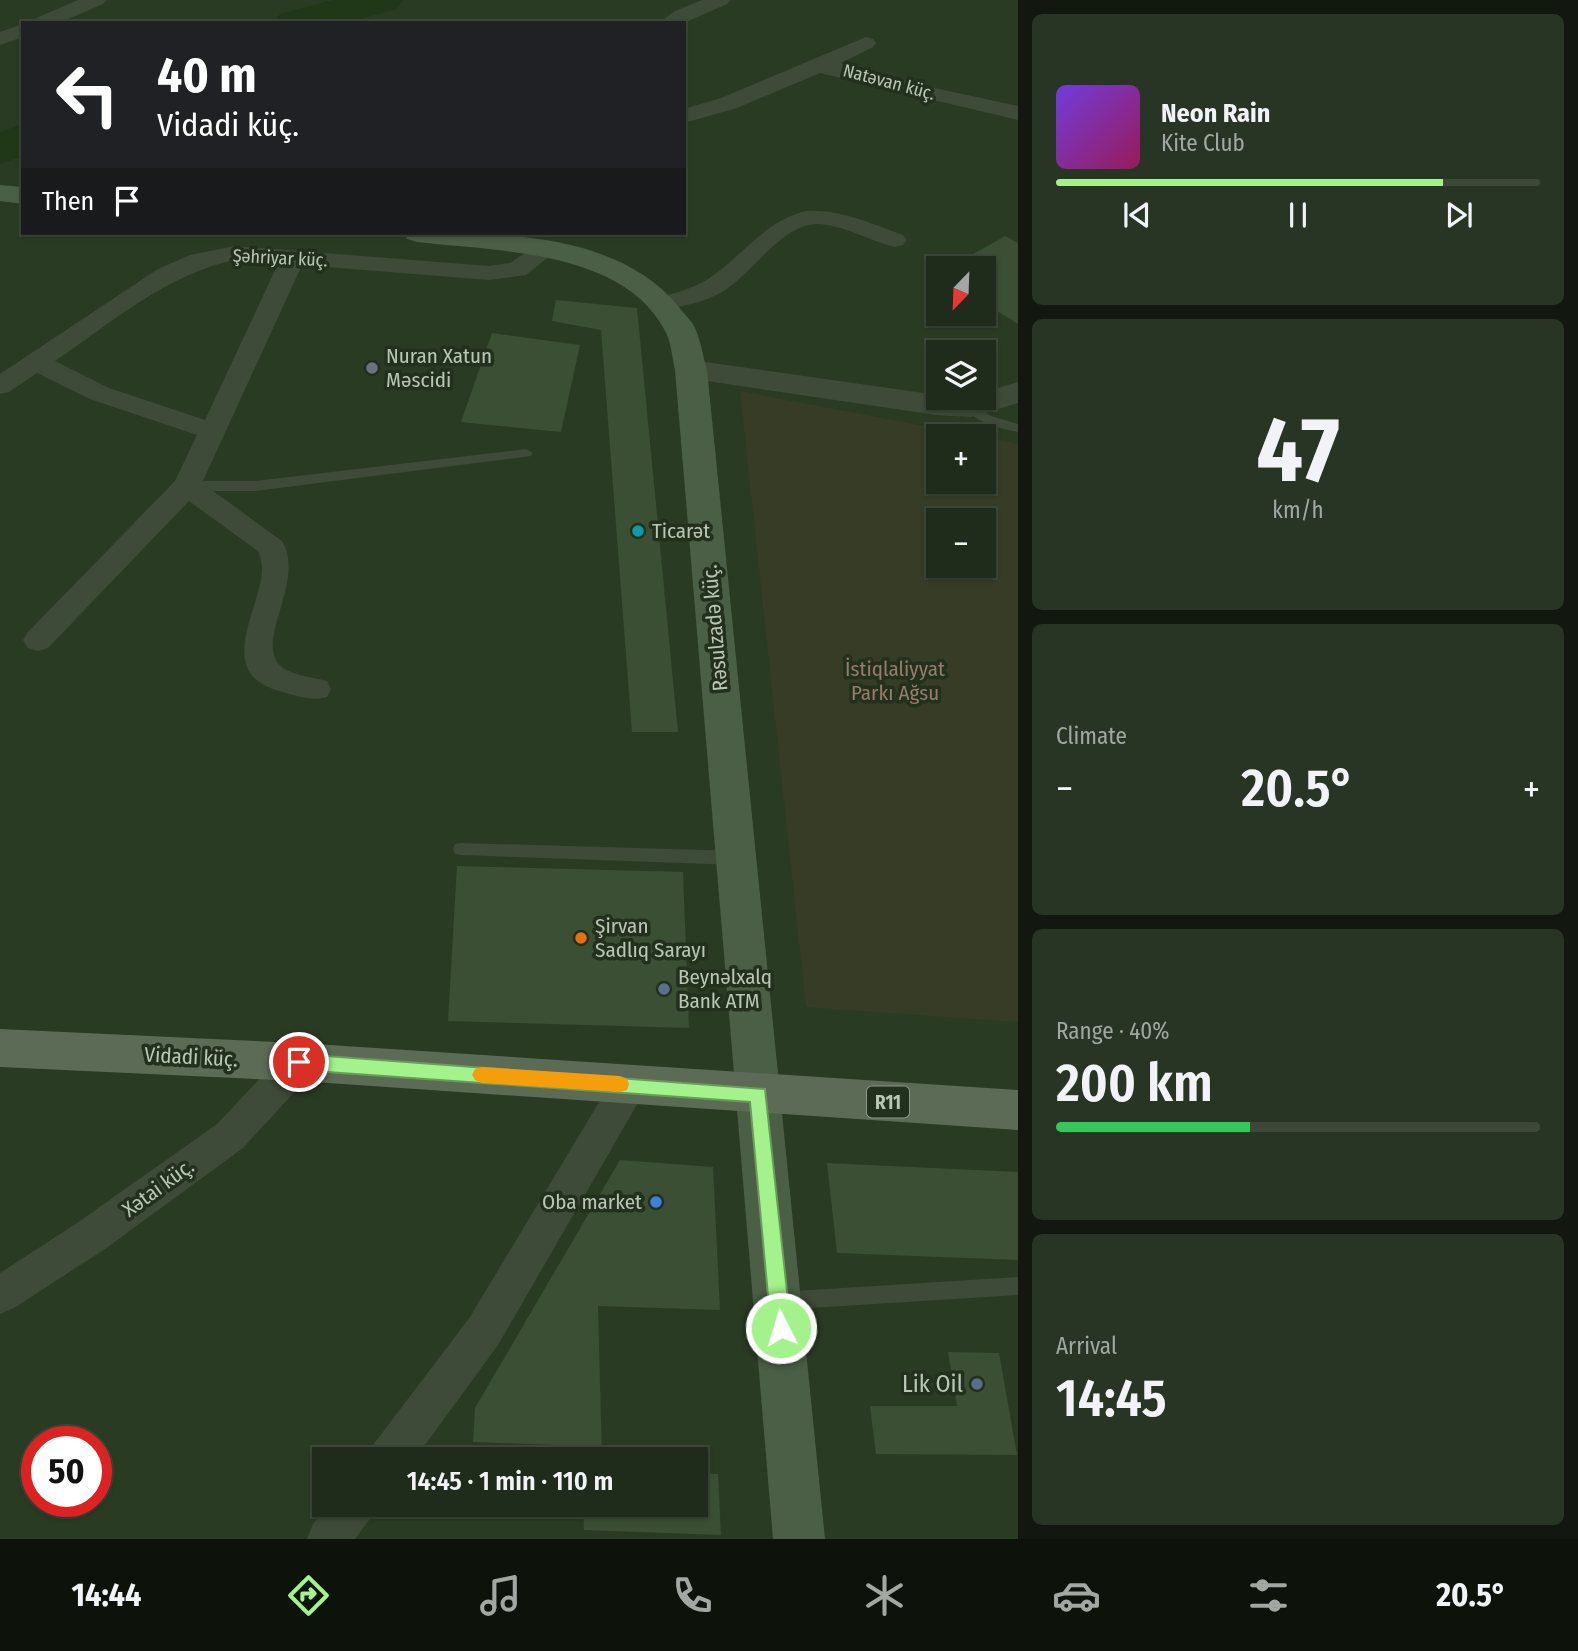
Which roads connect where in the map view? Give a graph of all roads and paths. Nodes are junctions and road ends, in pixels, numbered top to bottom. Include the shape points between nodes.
1 (96, 0) edge
2 (720, 0) edge
3 (46, 21) edge
4 (672, 21) edge
5 (21, 31) edge
6 (0, 39) edge
7 (866, 44) dead end
8 (818, 66) junction
9 (1018, 113) edge
10 (686, 115) edge
11 (0, 193) edge
12 (21, 195) edge
13 (453, 235) edge
14 (507, 238) edge
15 (895, 240) dead end
16 (547, 248) junction
17 (293, 258) junction
18 (660, 304) junction
19 (36, 361) junction
20 (691, 370) junction
21 (0, 386) edge
22 (1018, 392) edge
23 (996, 399) edge
24 (926, 404) edge
25 (974, 410) edge
26 (1018, 428) edge
27 (212, 431) junction
28 (526, 453) dead end
29 (187, 486) junction
30 (38, 640) dead end
31 (316, 689) dead end
32 (461, 849) dead end
33 (737, 858) junction
34 (0, 1048) edge
35 (299, 1062) junction
36 (629, 1085) junction
37 (759, 1094) junction
38 (1018, 1110) edge
39 (1018, 1286) edge
40 (0, 1295) edge
41 (779, 1301) junction
42 (398, 1447) edge
43 (345, 1517) edge
44 (328, 1539) edge
45 (799, 1539) edge

1 - 3 street
2 - 4 street
5 - 6 street
7 - 8 street
8 - 9 street, Natəvan küç.
8 - 10 street, Natəvan küç.
11 - 12 main road
13 - 14 main road, Rəsulzadə küç.
14 - 16 main road, Rəsulzadə küç.
15 - 18 street via 829,218 805,218 782,229 719,283
16 - 17 street, Şəhriyar küç. via 517,270 489,273
16 - 18 main road, Rəsulzadə küç. via 632,278
17 - 19 street, Şəhriyar küç. via 235,253 199,260 167,274
17 - 27 street
18 - 20 main road, Rəsulzadə küç. via 680,328
19 - 21 street, Şəhriyar küç.
19 - 27 street via 109,400
20 - 24 street
20 - 33 main road, Rəsulzadə küç.
22 - 23 street
25 - 26 lane via 979,416
27 - 29 street
28 - 29 lane via 256,486
29 - 30 street
29 - 31 street via 272,548 276,569 257,647 264,669 280,680
32 - 33 lane
33 - 37 main road, Rəsulzadə küç.
34 - 35 main road, Vidadi küç. / R11
35 - 36 main road, Vidadi küç. / R11
35 - 40 street, Xətai küç. via 230,1136 92,1237
36 - 37 main road, Vidadi küç. / R11
36 - 42 street via 484,1331
37 - 38 main road, R11
37 - 41 main road, Rəsulzadə küç.
39 - 41 lane
41 - 45 main road, Rəsulzadə küç.
43 - 44 street

